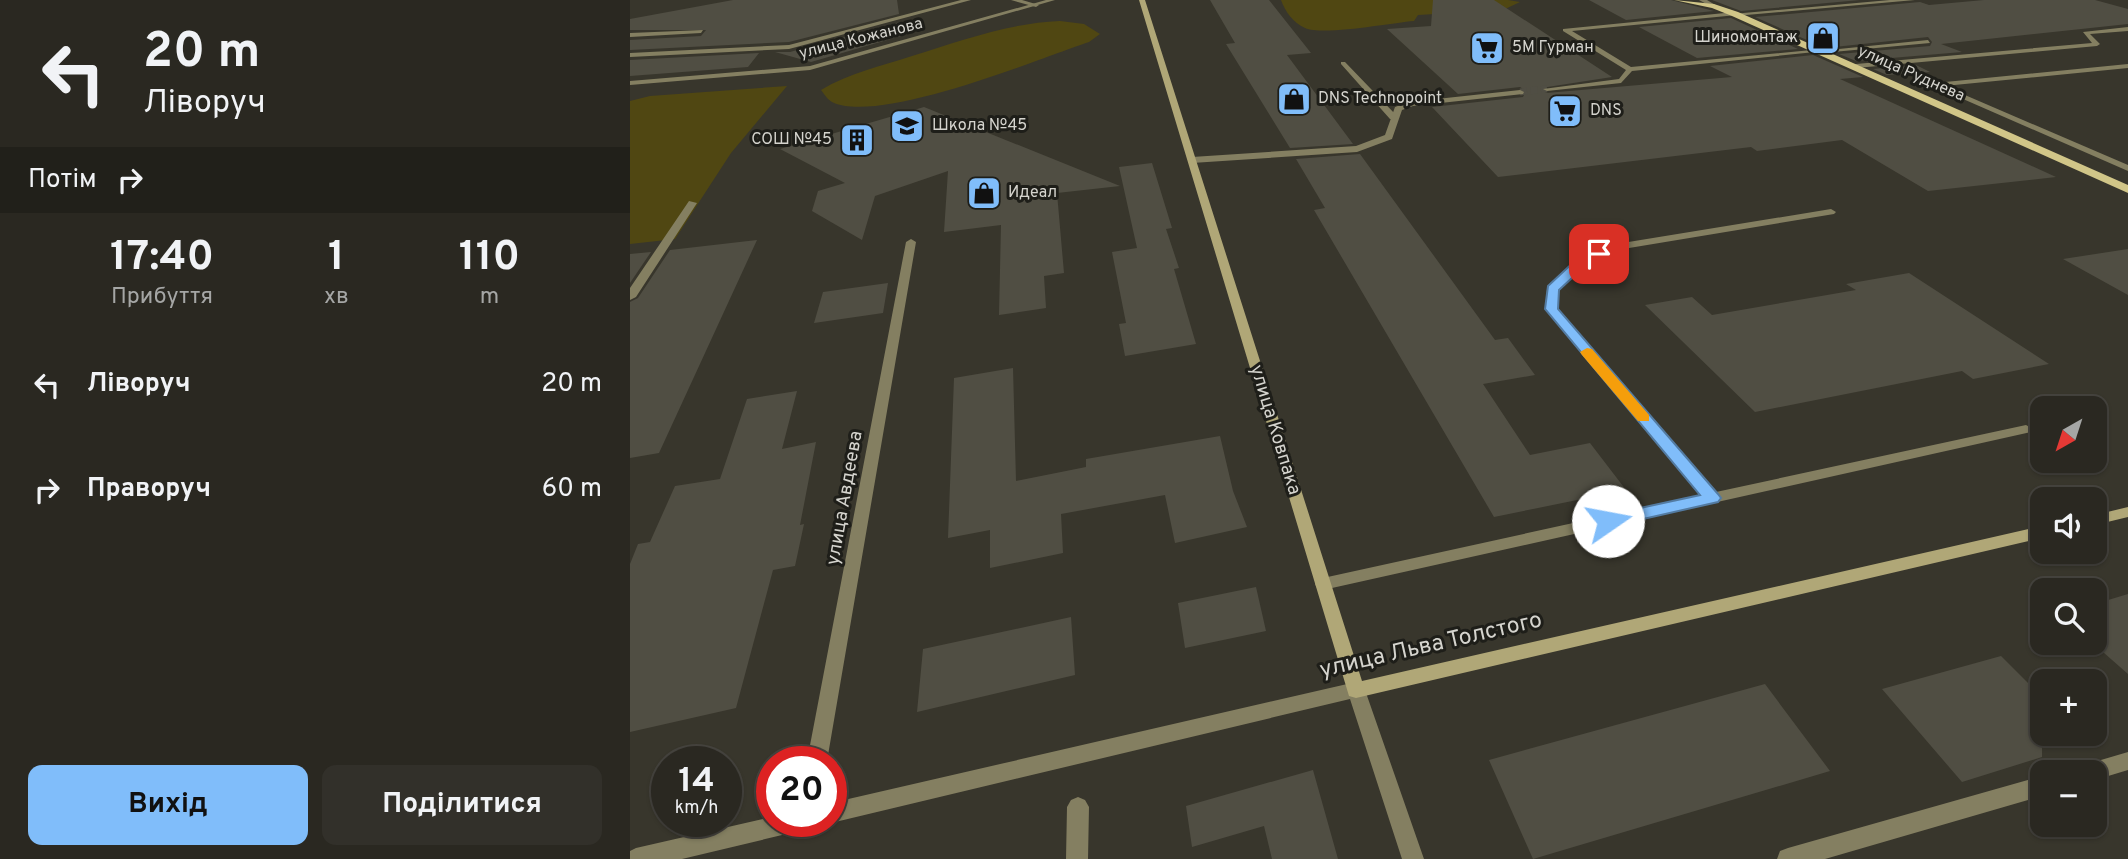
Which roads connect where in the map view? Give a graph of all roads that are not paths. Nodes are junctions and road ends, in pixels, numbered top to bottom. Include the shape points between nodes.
1 (968, 0) edge
2 (1014, 0) edge
3 (1052, 0) edge
4 (1142, 0) edge
5 (1678, 0) edge
6 (1702, 0) edge
7 (1795, 0) edge
8 (1912, 0) edge
9 (1036, 5) junction
10 (1714, 6) junction
11 (1814, 8) junction
12 (1735, 14) junction
13 (2128, 29) edge
14 (701, 32) dead end
15 (630, 36) edge
16 (1928, 41) dead end
17 (1822, 51) junction
18 (630, 55) edge
19 (1343, 63) dead end
20 (1856, 66) junction
21 (2128, 66) edge
22 (1630, 69) junction
23 (630, 83) edge
24 (1547, 89) tunnel mouth
25 (1520, 92) tunnel mouth
26 (1393, 117) junction
27 (1192, 160) junction
28 (2128, 168) edge
29 (2128, 188) edge
30 (692, 203) dead end
31 (1830, 212) dead end
32 (911, 242) dead end
33 (630, 297) edge
34 (2026, 429) dead end
35 (1712, 498) junction
36 (2128, 512) edge
37 (2107, 517) edge
38 (2030, 535) edge
39 (1323, 583) junction
40 (1356, 690) junction
41 (820, 746) edge
42 (2128, 761) edge
43 (2107, 767) edge
44 (2030, 789) edge
45 (1078, 807) dead end
46 (847, 809) edge
47 (756, 831) edge
48 (636, 859) edge
49 (1077, 859) edge
50 (1413, 859) edge
51 (1788, 859) edge

1 - 18 street via 789,47
2 - 9 street
3 - 9 street, улица Кожанова
4 - 27 main road, улица Ковпака
5 - 10 main road, улица Руднева
6 - 10 street
7 - 11 street
8 - 11 street
9 - 23 street, улица Кожанова via 810,68
10 - 12 main road, улица Руднева
11 - 12 street
12 - 17 main road, улица Руднева
12 - 22 street via 1565,30
13 - 20 street via 2085,33 2097,44
14 - 15 street
16 - 17 street
17 - 20 main road, улица Руднева
17 - 22 street
19 - 26 street
20 - 29 main road, улица Руднева
21 - 28 street via 1936,85
22 - 24 street via 1621,81
25 - 26 street via 1412,104 1398,109
26 - 27 street via 1389,137 1357,149
27 - 39 main road, улица Ковпака
30 - 33 street
31 - 35 street via 1614,247 1584,260 1553,289 1551,309
32 - 41 street, улица Авдеева
34 - 35 street
35 - 39 street
36 - 37 main road
38 - 40 main road, улица Льва Толстого
39 - 40 main road, улица Ковпака
40 - 46 street, улица Льва Толстого
40 - 50 street, улица Ковпака
42 - 43 street
44 - 51 street
45 - 49 street
47 - 48 street

